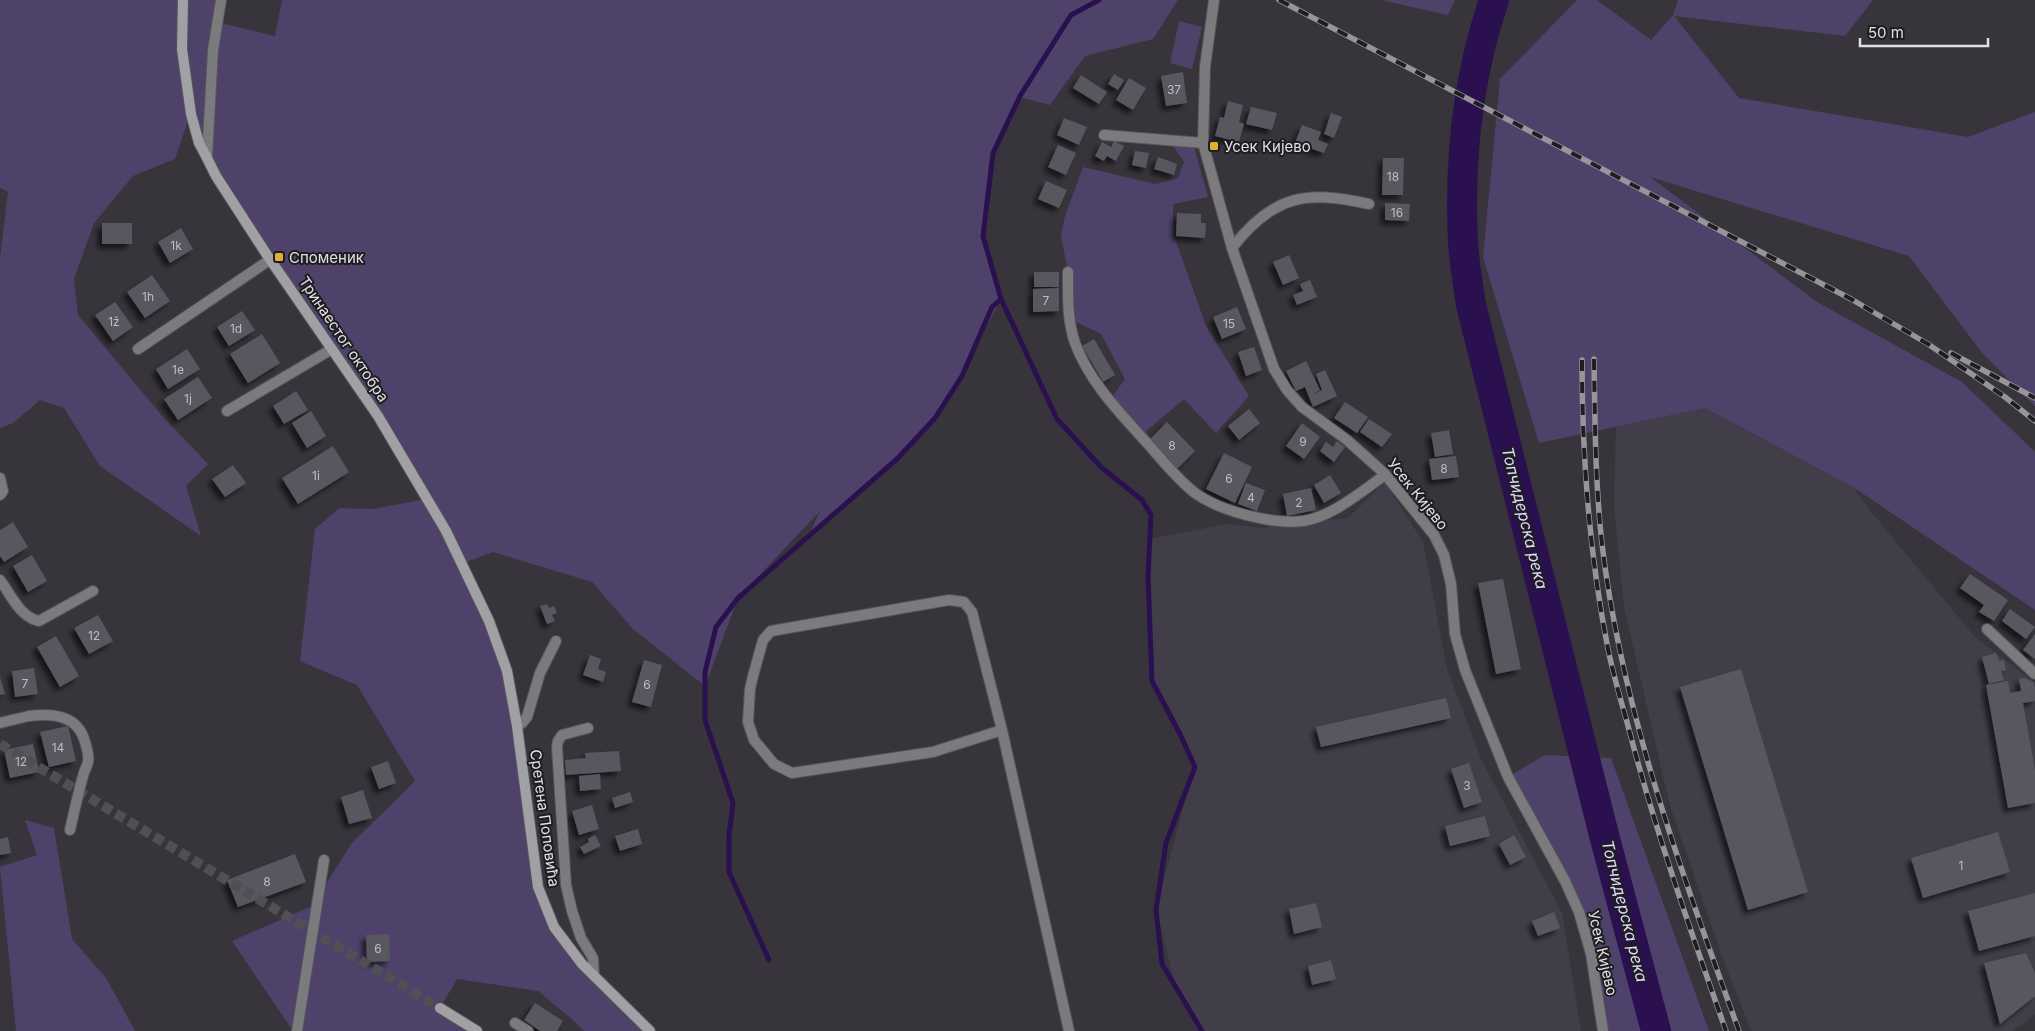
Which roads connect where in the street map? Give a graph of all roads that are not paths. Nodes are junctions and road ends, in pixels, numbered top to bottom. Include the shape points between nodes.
1 (183, 0) edge
2 (221, 0) edge
3 (1214, 0) edge
4 (1104, 135) dead end
5 (1203, 143) junction
6 (207, 158) junction
7 (1369, 204) dead end
8 (1232, 248) junction
9 (270, 259) junction
10 (1068, 272) dead end
11 (138, 349) dead end
12 (332, 349) junction
13 (228, 411) dead end
14 (1385, 475) junction
15 (0, 478) edge
16 (0, 495) edge
17 (0, 580) edge
18 (93, 591) dead end
19 (1987, 629) dead end
20 (493, 633) joint
21 (556, 641) dead end
22 (2035, 674) edge
23 (0, 723) edge
24 (517, 726) junction
25 (588, 728) dead end
26 (1002, 730) junction
27 (70, 830) dead end
28 (324, 860) dead end
29 (594, 976) junction
30 (440, 1008) tunnel mouth
31 (515, 1023) dead end
32 (297, 1031) edge
33 (476, 1031) edge
34 (528, 1031) edge
35 (650, 1031) edge
36 (1069, 1031) edge
37 (1603, 1031) edge

1 - 6 street, Тринаестог октобра via 182,49 191,114
2 - 6 street via 212,50
3 - 5 street, Усек Кијево via 1204,67
4 - 5 street
5 - 8 street, Усек Кијево
6 - 9 street, Тринаестог октобра
7 - 8 street via 1339,197 1307,197 1280,205 1248,227
8 - 14 street, Усек Кијево via 1274,369 1287,390 1302,408 1366,455
9 - 11 street
9 - 12 street, Тринаестог октобра
10 - 14 street via 1068,318 1075,343 1095,383 1173,473 1196,494 1248,515 1285,522 1305,520 1325,515
12 - 13 street
12 - 20 street, Тринаестог октобра via 378,416 441,523 480,599
14 - 37 street, Усек Кијево via 1434,535 1444,556 1451,584 1455,634 1466,670 1508,777 1579,912 1591,954
15 - 16 street via 3,491
17 - 18 street via 22,612 29,619 39,621
19 - 22 street
20 - 24 street, Сретена Поповића via 507,671
21 - 24 street via 540,673 527,717
23 - 27 street via 46,714 64,717 76,724 84,736 88,761
24 - 29 street, Сретена Поповића via 538,887 554,927
25 - 29 street via 562,735 557,747 566,885 580,938 593,958
26 - 26 street via 972,612 964,602 949,600 771,631 764,640 750,689 748,722 754,740 774,764 792,773 933,752
26 - 36 street
28 - 32 street
29 - 35 street, Сретена Поповића
30 - 33 street
31 - 34 street

